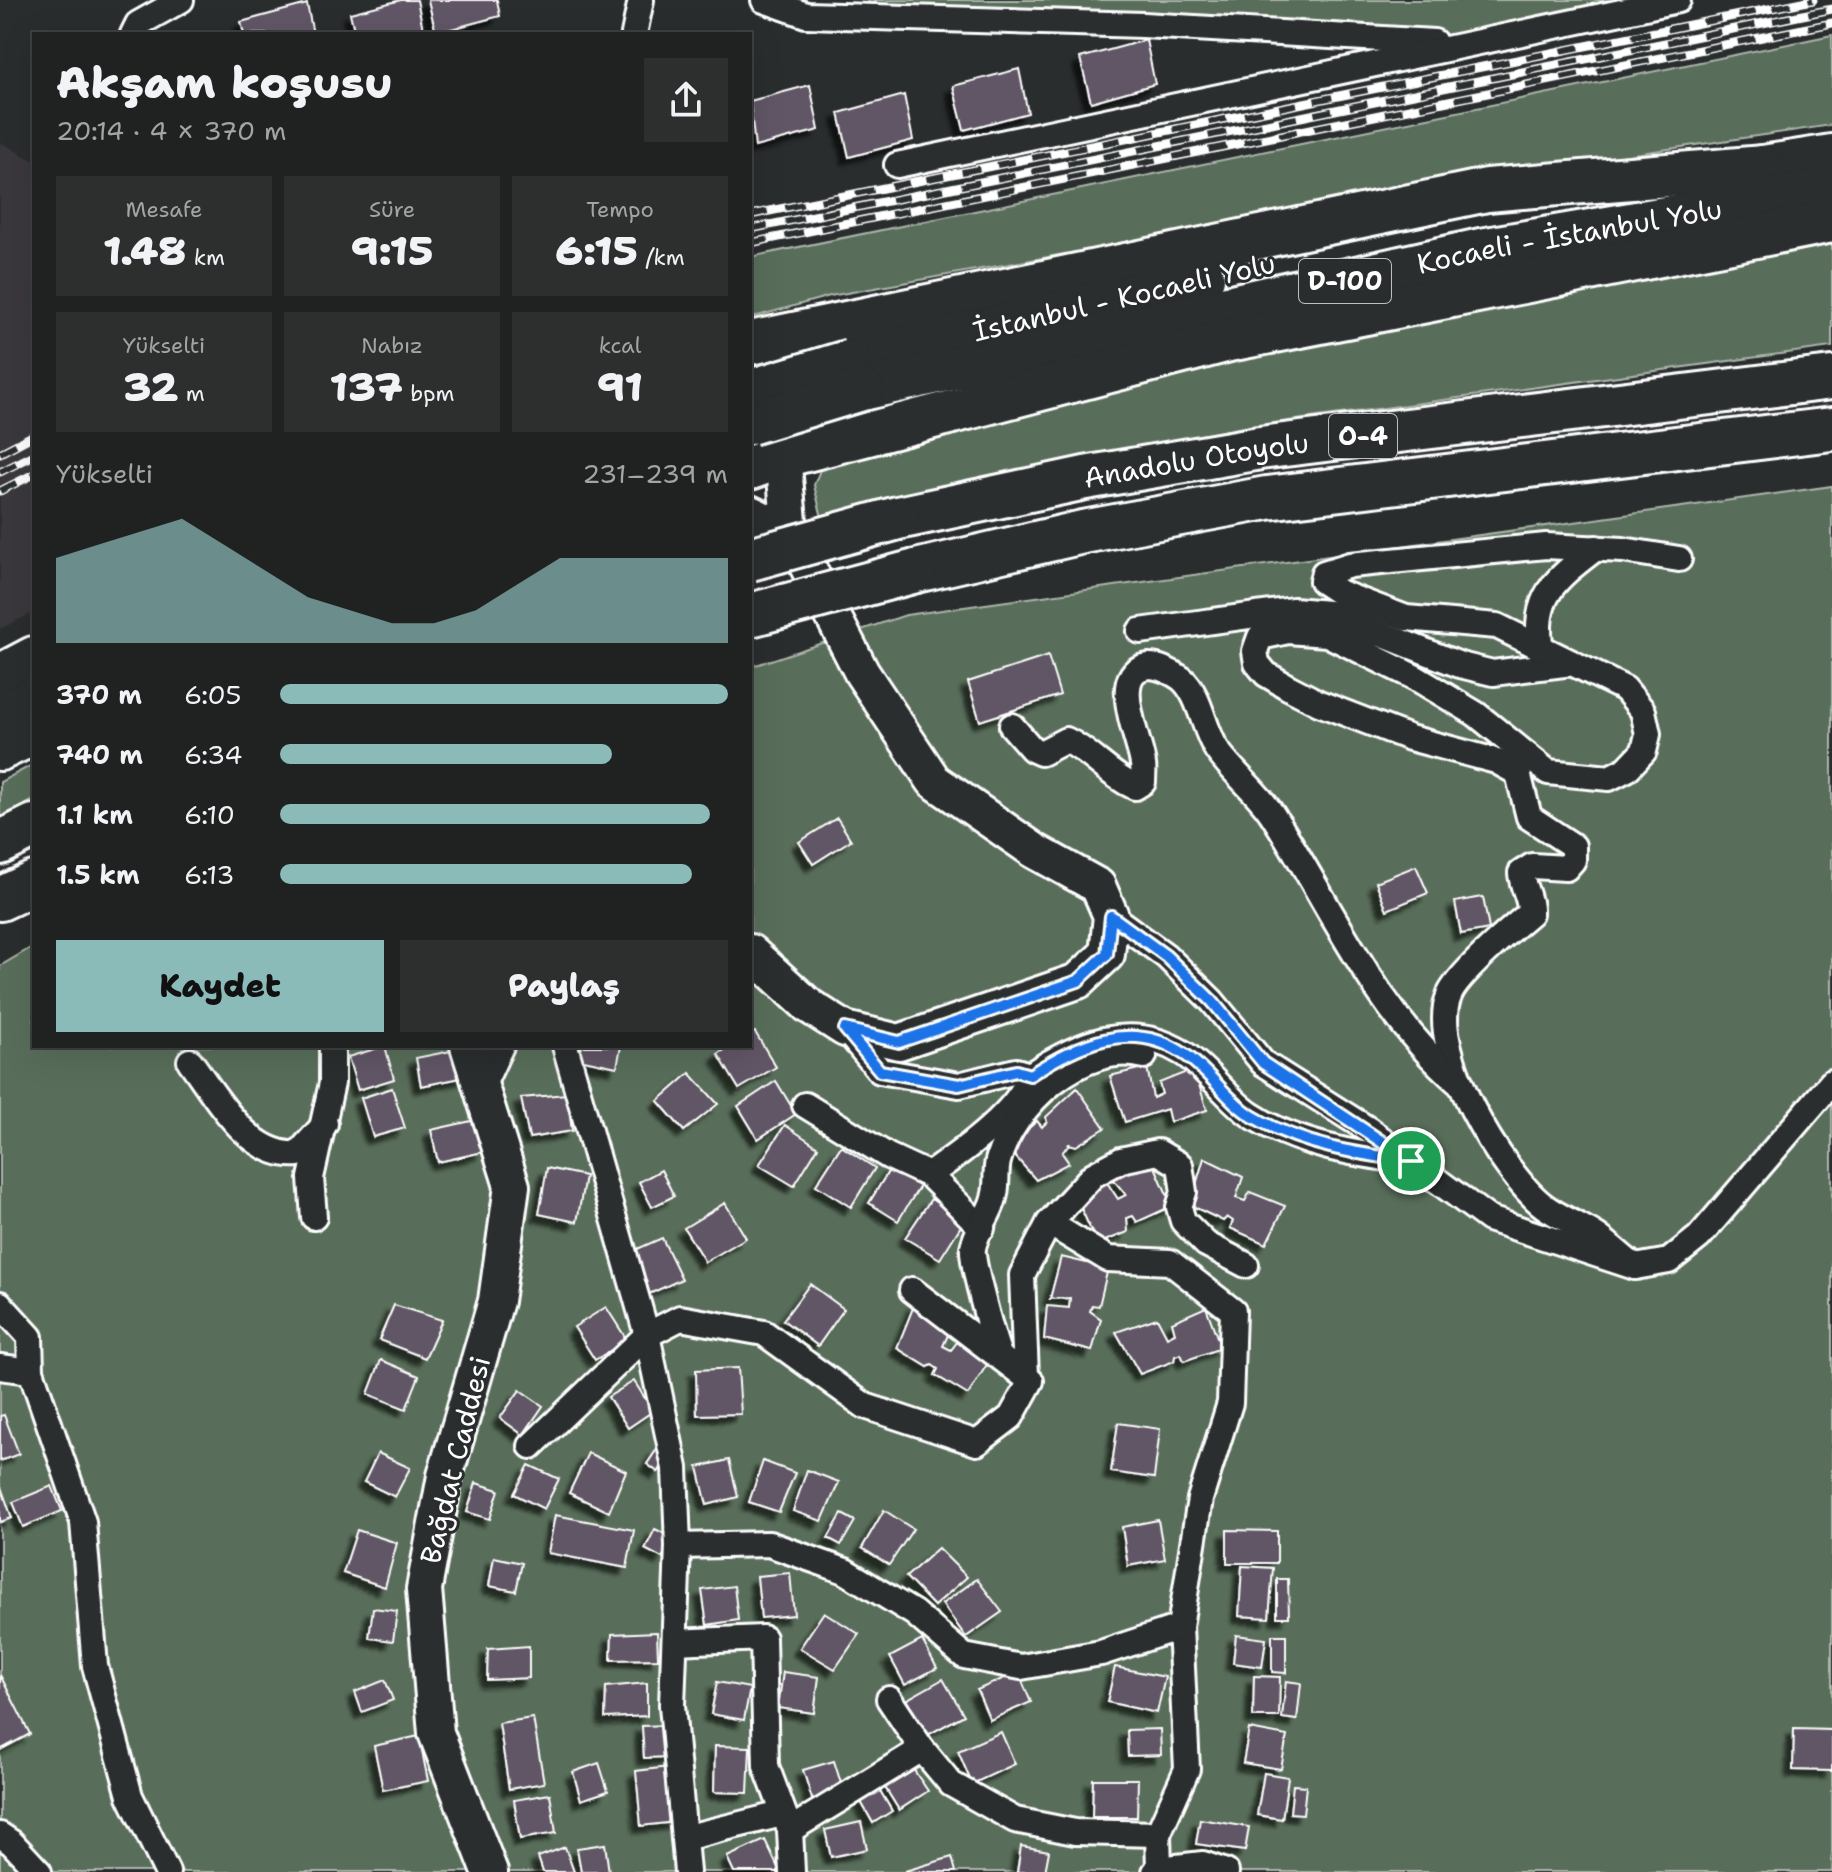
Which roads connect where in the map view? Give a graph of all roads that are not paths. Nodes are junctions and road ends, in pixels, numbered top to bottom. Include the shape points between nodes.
1 (181, 0) edge
2 (641, 0) edge
3 (764, 0) edge
4 (1678, 0) edge
5 (134, 32) edge
6 (634, 32) edge
7 (1470, 44) junction
8 (1832, 156) edge
9 (897, 165) dead end
10 (1764, 167) junction
11 (1832, 189) edge
12 (1832, 221) edge
13 (752, 343) edge
14 (752, 353) edge
15 (856, 375) junction
16 (1832, 378) edge
17 (752, 391) edge
18 (752, 422) edge
19 (1832, 429) edge
20 (766, 462) edge
21 (752, 514) edge
22 (790, 532) junction
23 (1596, 548) junction
24 (752, 558) edge
25 (1679, 559) dead end
26 (752, 614) edge
27 (32, 627) edge
28 (1140, 631) dead end
29 (0, 644) edge
30 (1541, 649) junction
31 (32, 659) edge
32 (1572, 663) junction
33 (0, 676) edge
34 (32, 698) edge
35 (0, 716) edge
36 (1012, 726) dead end
37 (32, 734) edge
38 (0, 749) edge
39 (32, 827) edge
40 (0, 843) edge
41 (32, 884) edge
42 (0, 899) edge
43 (1111, 916) junction
44 (752, 954) edge
45 (845, 1029) junction
46 (332, 1048) edge
47 (469, 1048) edge
48 (500, 1048) edge
49 (566, 1048) edge
50 (1144, 1056) dead end
51 (190, 1061) dead end
52 (1030, 1075) junction
53 (1832, 1082) edge
54 (1459, 1083) junction
55 (482, 1087) junction
56 (805, 1105) dead end
57 (325, 1124) junction
58 (1411, 1161) junction
59 (929, 1175) junction
60 (314, 1217) dead end
61 (1049, 1223) junction
62 (982, 1228) junction
63 (1246, 1265) dead end
64 (1635, 1267) junction
65 (912, 1290) dead end
66 (0, 1304) edge
67 (647, 1335) junction
68 (999, 1355) junction
69 (0, 1367) edge
70 (31, 1371) junction
71 (1026, 1377) junction
72 (531, 1446) dead end
73 (678, 1546) junction
74 (1180, 1627) junction
75 (675, 1642) junction
76 (889, 1699) dead end
77 (922, 1749) junction
78 (786, 1822) junction
79 (1158, 1834) junction
80 (0, 1835) edge
81 (684, 1838) junction
82 (1157, 1870) edge
83 (39, 1872) edge
84 (167, 1872) edge
85 (490, 1872) edge
86 (687, 1872) edge
87 (792, 1872) edge
88 (1226, 1872) edge

1 - 5 street via 138,24
2 - 6 street
3 - 7 street via 806,15 1143,25
4 - 7 street
7 - 9 street
8 - 10 highway, İstanbul - Kocaeli Yolu
10 - 13 highway via 1487,190
10 - 15 highway, İstanbul - Kocaeli Yolu via 1477,215
11 - 15 highway, Kocaeli - İstanbul Yolu / D-100 via 1481,250
12 - 20 highway via 1229,340
14 - 20 highway via 775,372 786,424
15 - 17 highway, İstanbul - Kocaeli Yolu, bridge
15 - 18 highway, Kocaeli - İstanbul Yolu, bridge
16 - 24 highway, Anadolu Otoyolu / O-4, bridge via 1260,448 898,518
19 - 26 highway, Anadolu Otoyolu / O-4, bridge via 1267,498 1083,532
20 - 22 main road
21 - 22 main road
22 - 43 main road via 862,673 934,781 1035,851 1098,886
23 - 25 street
23 - 30 street via 1547,592 1538,630
23 - 30 street via 1546,546 1407,558 1324,573 1322,581 1340,593 1406,618 1497,626
27 - 29 highway
28 - 32 street via 1293,610 1328,613 1493,673
30 - 32 street
31 - 33 highway
32 - 54 street via 1625,689 1643,711 1648,734 1644,751 1609,778 1548,772 1476,714 1327,634 1288,631 1260,637 1255,651 1266,674 1319,703 1410,738 1496,761 1518,773 1529,817 1573,846 1573,860 1566,868 1532,866 1521,873 1530,913 1455,983 1447,999 1447,1034
34 - 35 highway
36 - 54 street via 1041,753 1066,740 1086,749 1116,779 1135,787 1143,782 1143,762 1128,709 1128,686 1147,666 1183,680 1212,742 1270,811 1374,983 1434,1062
37 - 38 highway
39 - 40 highway
41 - 42 highway
43 - 45 main road via 1107,954 1078,981 899,1042
43 - 58 street via 1166,956 1263,1063
44 - 45 main road via 809,1006
45 - 52 street via 880,1071 959,1085 1016,1071
46 - 57 street
47 - 55 main road, Bağdat Caddesi
48 - 55 street
49 - 67 street
50 - 62 street via 1101,1058 1056,1077 1035,1095 1010,1131
51 - 57 street via 256,1142 280,1155 298,1154
52 - 58 street via 1071,1049 1122,1036 1158,1042 1185,1054 1251,1115 1298,1138 1355,1154
52 - 59 street via 1026,1089 967,1148
53 - 64 street via 1699,1237 1669,1261
54 - 64 street via 1507,1164 1542,1205 1598,1237
55 - 85 main road, Bağdat Caddesi via 512,1186 496,1301 445,1476 424,1589 436,1733
56 - 59 street
57 - 60 street via 311,1178
58 - 64 street via 1489,1219
59 - 62 street
61 - 63 street via 1093,1175 1121,1160 1158,1152 1180,1165 1183,1221 1206,1244
61 - 71 street via 1022,1275
61 - 74 street via 1108,1259 1170,1262 1233,1311 1230,1403 1200,1499
62 - 68 street via 973,1249
65 - 68 street
66 - 70 street via 30,1337
67 - 71 street via 680,1318 764,1333 865,1406 977,1443 1011,1417 1031,1381
67 - 72 street
67 - 73 street via 675,1468
68 - 71 street
69 - 70 street
70 - 84 street via 83,1522 102,1695 130,1796
73 - 74 street via 769,1544 832,1567 914,1613 964,1656 1021,1667 1101,1653
73 - 75 street
74 - 79 street via 1187,1769
75 - 78 street via 763,1638 766,1766
75 - 81 street via 672,1705
76 - 77 street
77 - 78 street
77 - 79 street via 951,1784 1015,1820 1075,1832
78 - 81 street
78 - 87 street
79 - 82 street
80 - 83 street
81 - 86 street
82 - 88 street via 1203,1864

